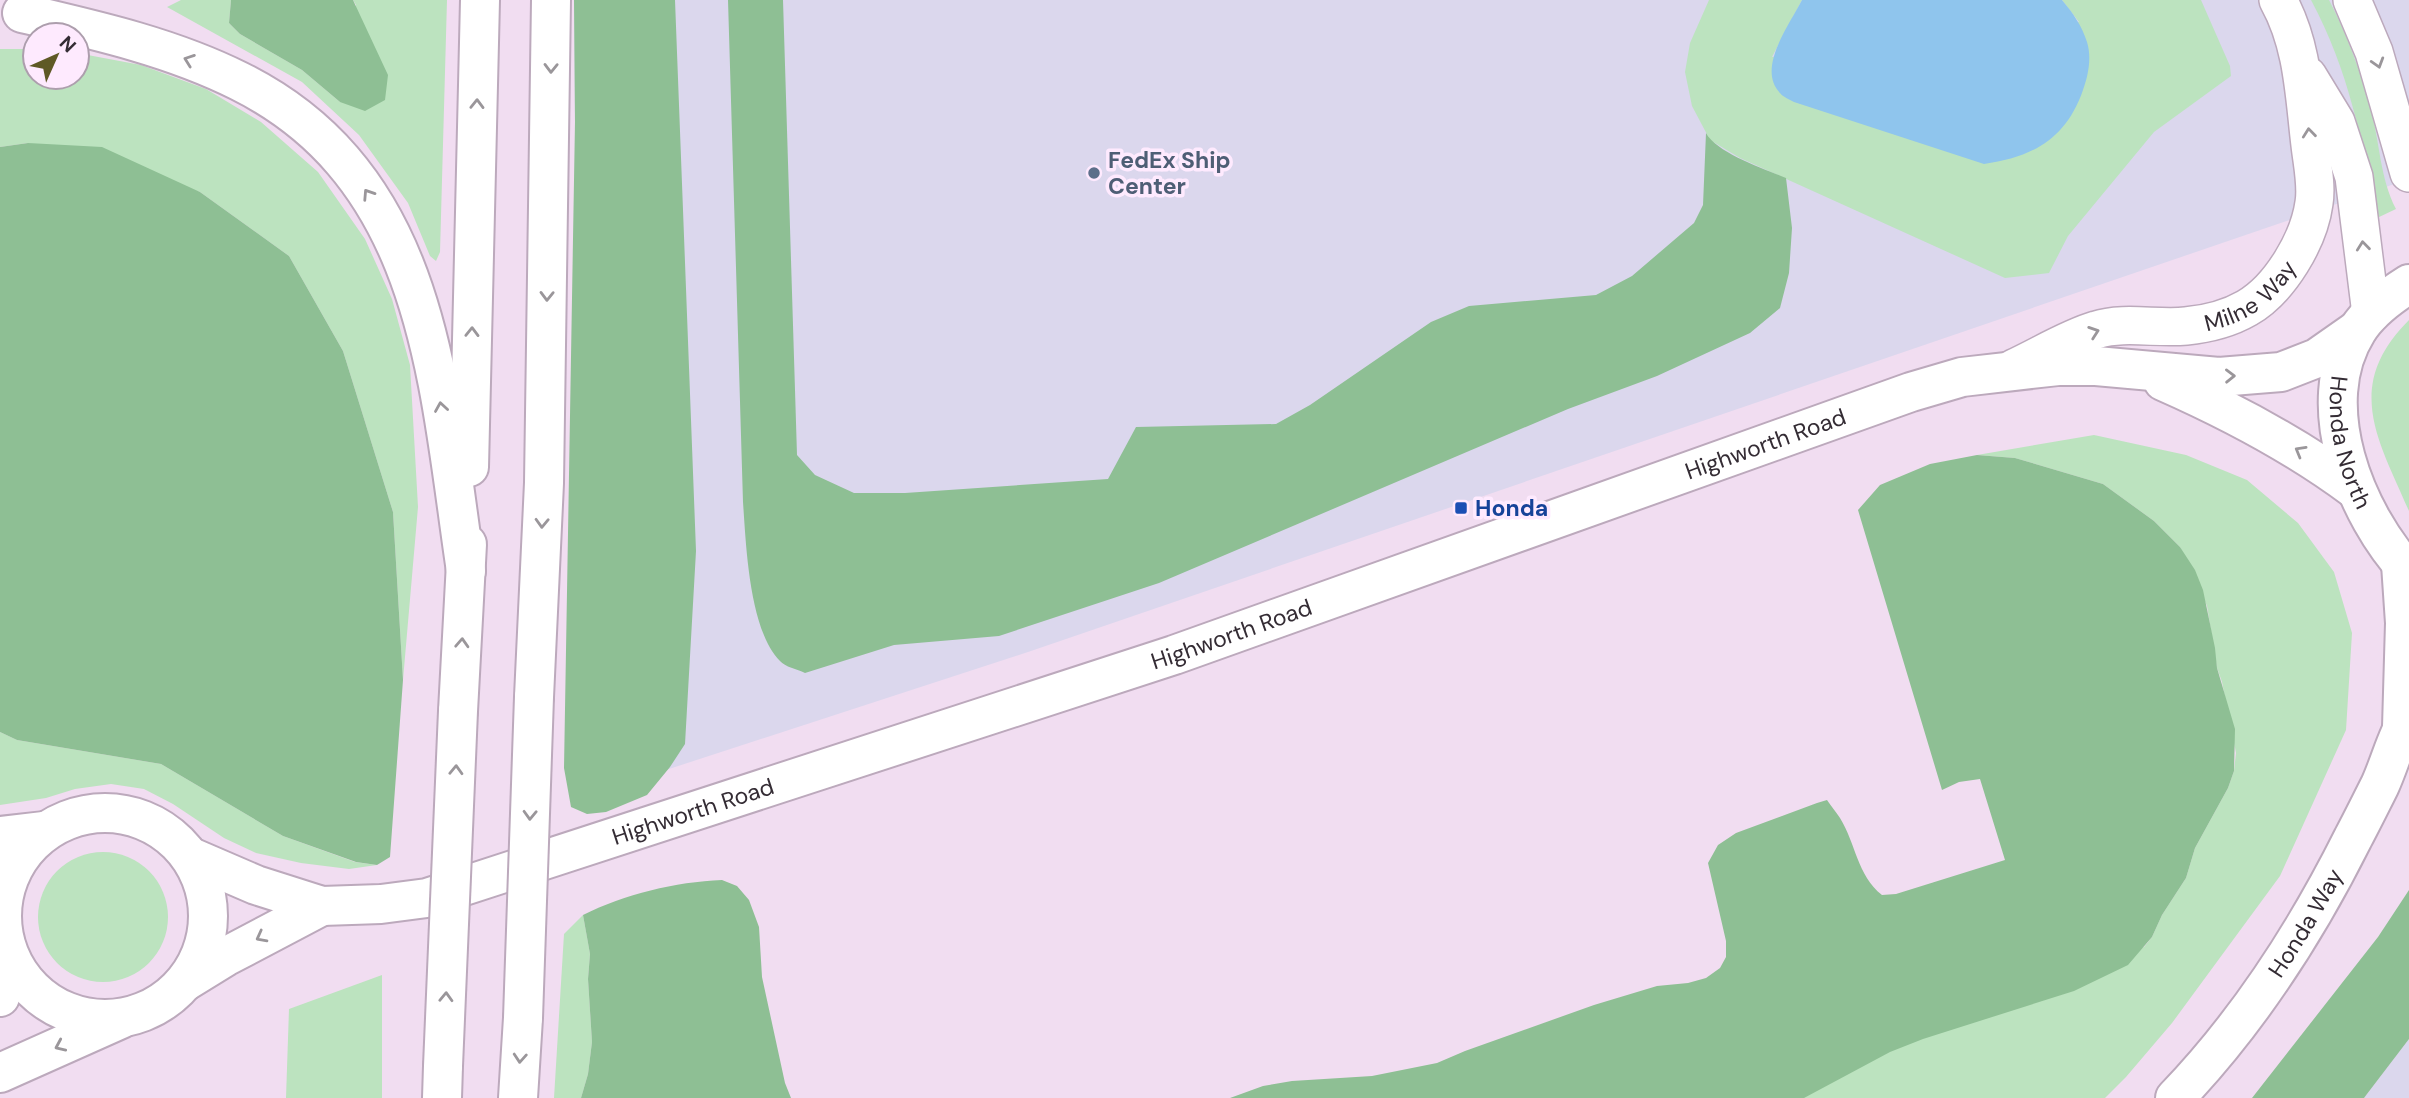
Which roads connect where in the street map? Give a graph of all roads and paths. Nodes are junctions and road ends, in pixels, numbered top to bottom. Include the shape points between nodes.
1 (74, 0) edge
2 (480, 0) edge
3 (551, 0) edge
4 (2278, 0) edge
5 (2352, 0) edge
6 (11, 14) edge
7 (2302, 66) junction
8 (2409, 173) edge
9 (2409, 284) edge
10 (2364, 322) junction
11 (2138, 369) junction
12 (2010, 370) junction
13 (2356, 490) junction
14 (2405, 568) edge
15 (466, 571) junction
16 (2406, 722) edge
17 (44, 831) junction
18 (0, 836) edge
19 (191, 857) junction
20 (322, 906) junction
21 (4, 943) edge
22 (186, 981) junction
23 (0, 997) edge
24 (121, 1019) junction
25 (0, 1073) edge
26 (442, 1082) edge
27 (518, 1098) edge
28 (2175, 1098) edge

1 - 6 main road
15 -> 2 main road
3 -> 27 main road, bridge via 544,469
4 - 7 street, Milne Way
5 -> 8 street via 2374,52
15 -> 6 main road via 434,360 397,245 361,182 295,116 239,81 141,44
10 -> 7 street, Milne Way via 2354,177 2336,122
12 -> 7 street, Milne Way via 2096,330 2183,326 2229,317 2273,286 2295,258 2315,201
9 - 10 main road, Honda North
11 -> 10 main road, Highworth Road via 2219,377 2281,372 2317,358
10 - 13 main road, Honda North via 2341,366 2336,394 2340,431
11 - 12 main road, Highworth Road via 2058,366
13 -> 11 main road, Highworth Road via 2281,440
12 - 20 main road, Highworth Road via 1962,377 1911,392 1174,656 479,882 415,899
13 - 14 main road, Honda North via 2382,538
14 - 16 main road, Honda Way
26 -> 15 main road, bridge
16 - 28 main road, Honda Way via 2380,785 2304,930 2264,990
17 - 18 main road
17 - 19 main road via 82,814 123,814 161,829
17 - 21 main road via 13,867 4,889
19 - 20 main road, Highworth Road
19 - 22 main road via 204,888 208,920 205,942
20 -> 22 main road, Highworth Road
21 - 23 main road
21 - 24 main road via 20,977 65,1012
22 - 24 main road via 157,1006
24 -> 25 main road

